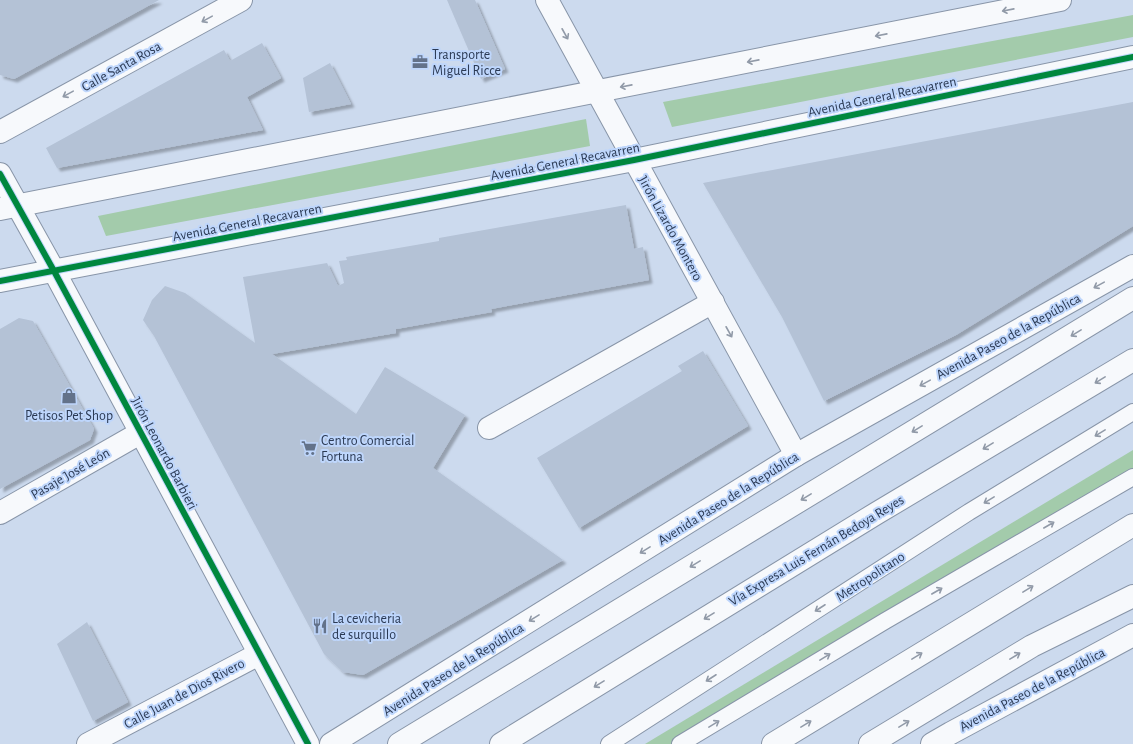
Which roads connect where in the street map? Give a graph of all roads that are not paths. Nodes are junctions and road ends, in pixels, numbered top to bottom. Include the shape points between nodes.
1 (241, 0) edge
2 (547, 0) edge
3 (1060, 0) edge
4 (1133, 57) edge
5 (597, 92) junction
6 (0, 132) edge
7 (634, 160) junction
8 (0, 174) edge
9 (9, 207) edge
10 (1133, 266) edge
11 (54, 271) junction
12 (0, 281) edge
13 (1133, 298) edge
14 (712, 302) junction
15 (1133, 360) edge
16 (1133, 412) edge
17 (489, 428) dead end
18 (140, 433) junction
19 (796, 455) junction
20 (1133, 477) edge
21 (0, 512) edge
22 (1133, 525) edge
23 (1133, 596) edge
24 (1133, 635) edge
25 (259, 654) junction
26 (954, 738) edge
27 (88, 744) edge
28 (308, 744) edge
29 (331, 744) edge
30 (399, 744) edge
31 (501, 744) edge
32 (609, 744) edge
33 (680, 744) edge
34 (773, 744) edge
35 (870, 744) edge
36 (932, 744) edge

1 -> 6 main road, Calle Santa Rosa
2 -> 5 main road, Jirón Lizardo Montero
3 -> 5 main road
4 - 7 main road, Avenida General Recavarren
5 - 7 main road, Jirón Lizardo Montero
5 - 9 main road
7 - 11 main road, Avenida General Recavarren
7 - 14 main road, Jirón Lizardo Montero
8 - 9 main road, Jirón Leonardo Barbieri
9 - 11 main road, Jirón Leonardo Barbieri
10 -> 19 main road, Avenida Paseo de la República
11 - 12 main road, Avenida General Recavarren
11 - 18 main road, Jirón Leonardo Barbieri
13 -> 30 main road
14 - 17 main road
14 -> 19 main road, Jirón Lizardo Montero
15 -> 31 main road, Vía Expresa Luis Fernán Bedoya Reyes via 877,513
16 -> 32 lane, Metropolitano via 969,512
18 - 21 main road, Pasaje José León
18 - 25 main road, Jirón Leonardo Barbieri
19 -> 29 main road, Avenida Paseo de la República
33 -> 20 lane
34 -> 22 main road
35 -> 23 main road via 1032,646
24 - 26 main road, Avenida Paseo de la República
25 - 27 main road, Calle Juan de Dios Rivero
25 - 28 main road, Jirón Leonardo Barbieri
26 - 36 main road, Avenida Paseo de la República

